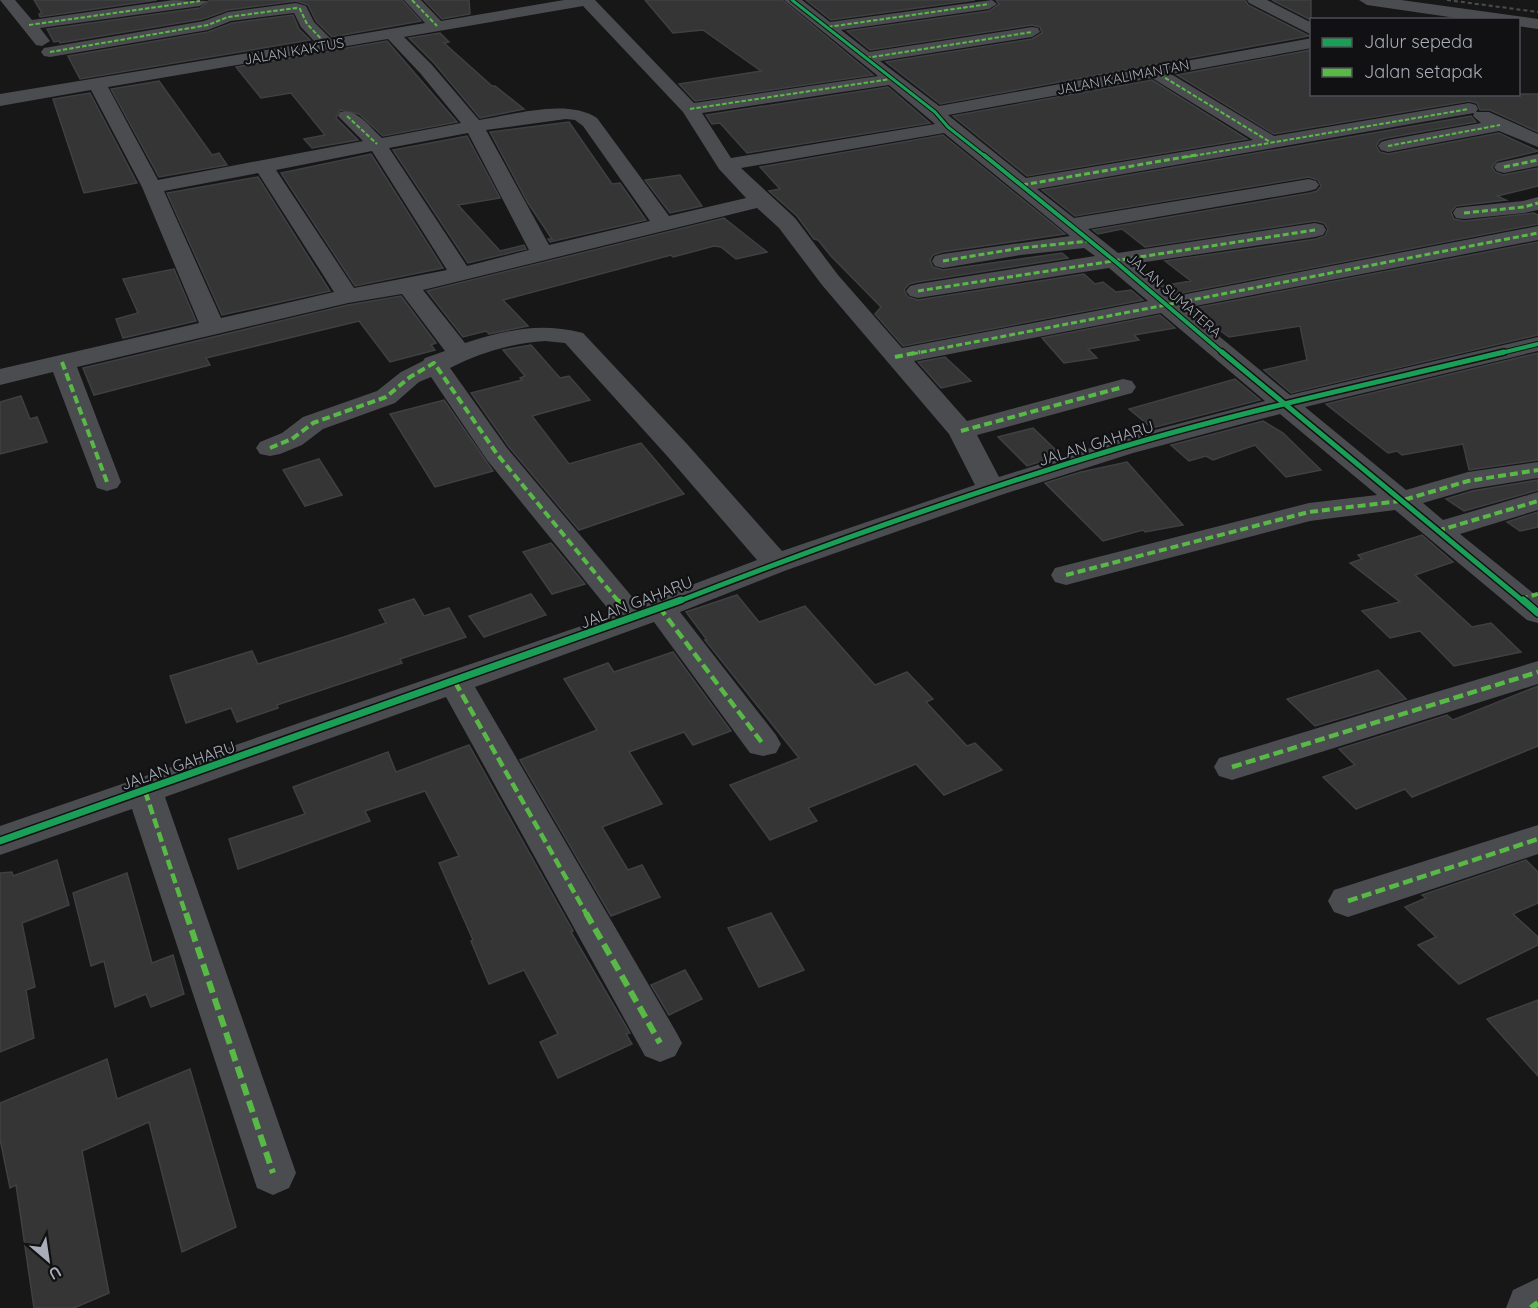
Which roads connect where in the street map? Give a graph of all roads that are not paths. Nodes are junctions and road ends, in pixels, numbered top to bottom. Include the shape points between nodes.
1 (7, 0) edge
2 (200, 0) edge
3 (412, 0) edge
4 (792, 0) edge
5 (1255, 0) edge
6 (1367, 0) edge
7 (586, 1) edge
8 (988, 4) dead end
9 (125, 5) edge
10 (1494, 18) edge
11 (1520, 21) edge
12 (1538, 24) edge
13 (29, 25) junction
14 (437, 27) junction
15 (828, 27) junction
16 (1310, 29) edge
17 (1032, 32) dead end
18 (392, 34) junction
19 (1310, 43) edge
20 (327, 45) junction
21 (50, 52) junction
22 (864, 58) junction
23 (1154, 70) junction
24 (891, 79) junction
25 (97, 84) junction
26 (61, 90) junction
27 (1443, 96) edge
28 (0, 100) edge
29 (690, 109) junction
30 (1469, 109) junction
31 (347, 116) dead end
32 (942, 119) junction
33 (1500, 124) junction
34 (474, 126) junction
35 (1538, 141) edge
36 (1270, 142) junction
37 (377, 144) junction
38 (1388, 146) dead end
39 (1538, 160) edge
40 (726, 165) junction
41 (264, 167) junction
42 (1504, 167) dead end
43 (1022, 185) junction
44 (1309, 185) dead end
45 (152, 187) junction
46 (761, 201) junction
47 (1538, 203) edge
48 (1464, 213) dead end
49 (663, 224) junction
50 (1315, 230) dead end
51 (1080, 233) junction
52 (1538, 233) edge
53 (542, 253) junction
54 (943, 261) dead end
55 (1116, 262) junction
56 (461, 274) junction
57 (408, 286) junction
58 (918, 291) dead end
59 (348, 296) junction
60 (1163, 303) junction
61 (214, 329) junction
62 (1538, 344) edge
63 (895, 357) junction
64 (447, 358) junction
65 (62, 362) junction
66 (0, 377) edge
67 (1123, 387) dead end
68 (1286, 404) junction
69 (961, 431) junction
70 (270, 448) dead end
71 (1538, 470) edge
72 (107, 482) dead end
73 (991, 489) junction
74 (1400, 501) junction
75 (1538, 501) edge
76 (1437, 531) junction
77 (776, 563) junction
78 (1066, 575) dead end
79 (1532, 602) edge
80 (646, 613) junction
81 (1538, 672) edge
82 (455, 682) junction
83 (763, 744) dead end
84 (1232, 767) dead end
85 (145, 791) junction
86 (1538, 839) edge
87 (0, 841) edge
88 (1348, 901) dead end
89 (660, 1042) dead end
90 (273, 1173) dead end
91 (1538, 1303) edge
92 (1531, 1308) edge

1 - 13 street
2 - 9 street
3 - 14 street
4 - 15 street, JALAN SUMATERA
5 - 16 street
6 - 10 street
7 - 14 street, JALAN KAKTUS
7 - 29 street
8 - 15 street
9 - 13 street
11 - 12 street
13 - 21 street
14 - 18 street, JALAN KAKTUS
15 - 22 street, JALAN SUMATERA
17 - 22 street
18 - 20 street, JALAN KAKTUS
18 - 34 street
19 - 23 street, JALAN KALIMANTAN
20 - 21 street via 307,24 300,9 296,9 228,17 208,25
20 - 25 street, JALAN KAKTUS
21 - 26 street
22 - 24 street, JALAN SUMATERA
23 - 32 street, JALAN KALIMANTAN
23 - 36 street
24 - 29 street
24 - 32 street, JALAN SUMATERA
25 - 26 street, JALAN KAKTUS
25 - 45 street
26 - 28 street, JALAN KAKTUS
27 - 30 street
29 - 40 street
30 - 33 street
30 - 36 street
31 - 37 street
32 - 40 street, JALAN KALIMANTAN
32 - 43 street, JALAN SUMATERA
33 - 35 street
33 - 38 street
34 - 37 street
34 - 49 street via 560,113 581,116 590,122
34 - 53 street
36 - 43 street
37 - 41 street
37 - 56 street
39 - 42 street
40 - 46 street
41 - 45 street
41 - 59 street
43 - 51 street, JALAN SUMATERA
44 - 51 street
45 - 61 street
46 - 49 street
46 - 63 street via 787,223
47 - 48 street
49 - 53 street
50 - 55 street
51 - 54 street
51 - 55 street, JALAN SUMATERA
52 - 60 street
53 - 56 street
55 - 58 street via 1049,268
55 - 60 street, JALAN SUMATERA
56 - 57 street
57 - 59 street
57 - 64 street
59 - 61 street
60 - 63 street
60 - 68 street, JALAN SUMATERA
61 - 65 street
62 - 68 street, JALAN GAHARU
63 - 69 street
64 - 70 street via 410,376 386,397 313,423 292,439
64 - 77 street via 534,332 574,338
64 - 80 street via 497,454
65 - 66 street
65 - 72 street
67 - 69 street
68 - 73 street, JALAN GAHARU via 1123,447
68 - 74 street, JALAN SUMATERA
69 - 73 street
71 - 74 street via 1468,481
73 - 77 street, JALAN GAHARU
74 - 76 street, JALAN SUMATERA
74 - 78 street via 1309,512
75 - 76 street
76 - 79 street, JALAN SUMATERA
77 - 80 street, JALAN GAHARU
80 - 82 street, JALAN GAHARU
80 - 83 street
81 - 84 street
82 - 85 street, JALAN GAHARU
82 - 89 street
85 - 87 street, JALAN GAHARU
85 - 90 street
86 - 88 street
91 - 92 street

